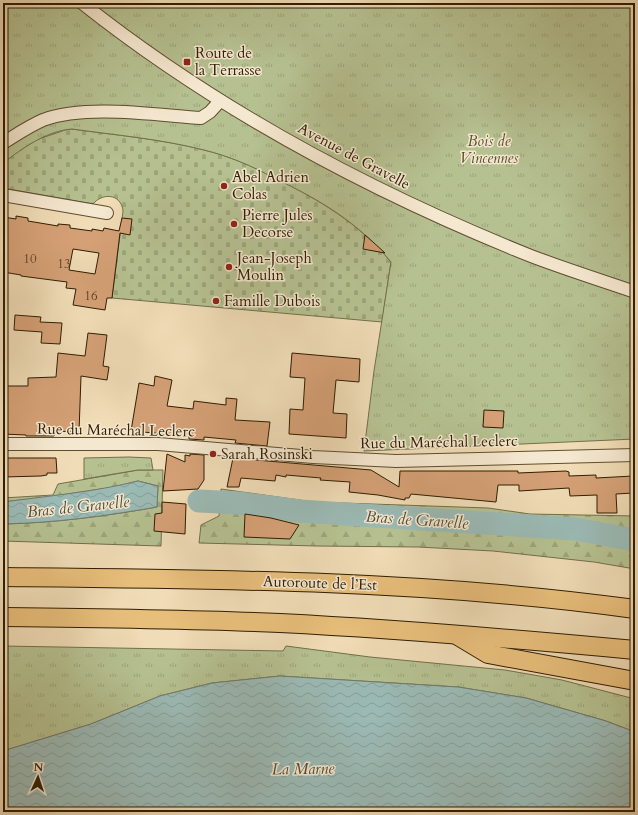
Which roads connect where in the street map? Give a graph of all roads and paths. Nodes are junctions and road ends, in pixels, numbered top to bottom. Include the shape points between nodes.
1 (82, 3) edge
2 (220, 100) junction
3 (3, 142) edge
4 (3, 195) edge
5 (107, 213) dead end
6 (635, 292) edge
7 (3, 444) edge
8 (635, 455) edge
9 (3, 577) edge
10 (635, 609) edge
11 (3, 617) edge
12 (454, 633) junction
13 (635, 650) edge
14 (635, 681) edge

1 - 2 street, Avenue de Gravelle
2 - 3 street via 201,118 107,112 55,116
2 - 6 street, Avenue de Gravelle via 338,169 448,221 532,256
4 - 5 street
7 - 8 street, Rue du Maréchal Leclerc via 158,444 396,461
9 - 10 highway, Autoroute de l’Est via 225,579 373,585 509,595
11 - 12 highway via 271,623
12 - 13 highway
12 - 14 highway via 488,654

